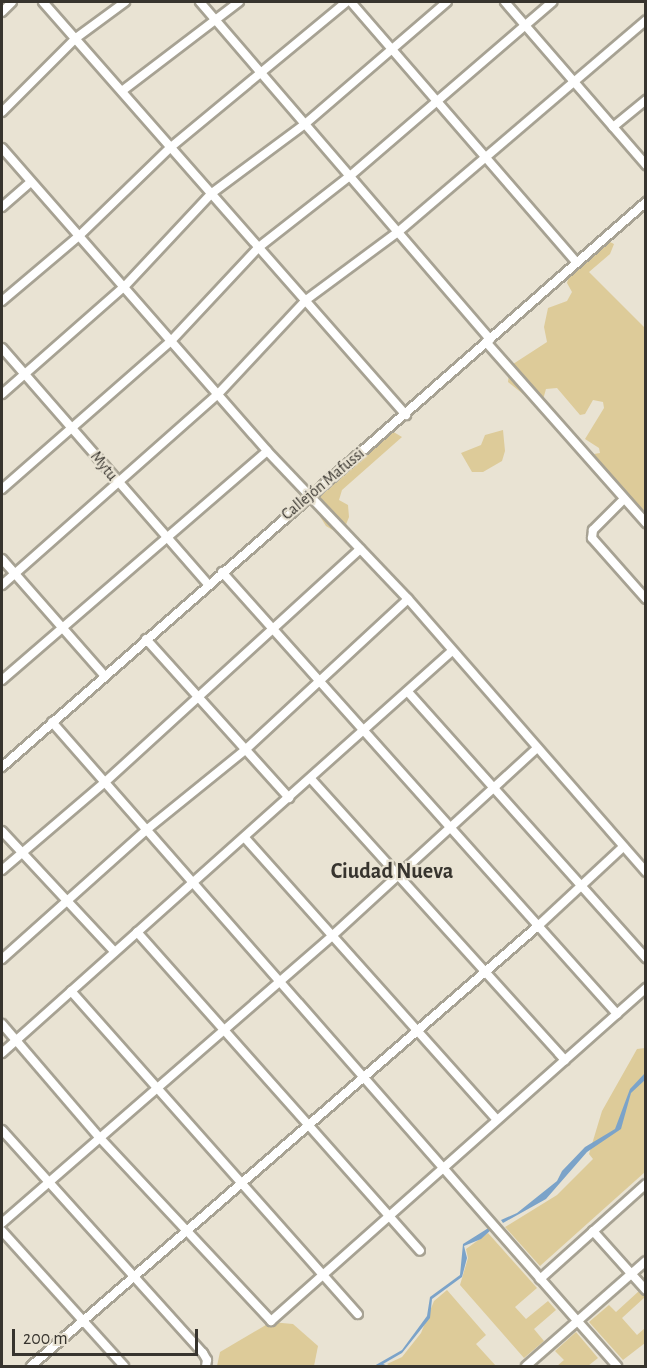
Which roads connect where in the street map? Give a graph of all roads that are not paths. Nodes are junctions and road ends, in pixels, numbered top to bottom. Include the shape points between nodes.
1 (12, 2) edge
2 (44, 2) edge
3 (124, 2) edge
4 (200, 2) edge
5 (239, 2) edge
6 (346, 2) edge
7 (351, 2) edge
8 (447, 2) edge
9 (505, 2) edge
10 (552, 2) edge
11 (2, 12) edge
12 (645, 20) edge
13 (216, 21) junction
14 (525, 25) junction
15 (76, 38) junction
16 (392, 49) junction
17 (263, 75) junction
18 (574, 82) junction
19 (122, 91) junction
20 (645, 100) edge
21 (437, 101) junction
22 (2, 112) edge
23 (305, 124) junction
24 (613, 127) junction
25 (171, 147) junction
26 (2, 148) edge
27 (486, 157) junction
28 (645, 165) edge
29 (350, 176) junction
30 (31, 182) junction
31 (212, 193) junction
32 (645, 202) edge
33 (2, 207) edge
34 (398, 232) junction
35 (79, 236) junction
36 (259, 247) junction
37 (577, 263) junction
38 (124, 287) junction
39 (306, 300) junction
40 (2, 301) edge
41 (488, 340) junction
42 (171, 341) junction
43 (2, 348) edge
44 (24, 374) junction
45 (2, 394) edge
46 (218, 394) junction
47 (406, 415) junction
48 (72, 428) junction
49 (267, 451) junction
50 (117, 483) junction
51 (2, 489) edge
52 (308, 496) junction
53 (624, 499) junction
54 (645, 524) edge
55 (165, 535) junction
56 (360, 549) junction
57 (2, 559) edge
58 (222, 572) junction
59 (14, 574) junction
60 (207, 583) junction
61 (2, 585) edge
62 (408, 599) junction
63 (645, 599) edge
64 (59, 627) junction
65 (273, 630) junction
66 (146, 639) junction
67 (452, 651) junction
68 (103, 674) junction
69 (2, 680) edge
70 (320, 681) junction
71 (408, 692) junction
72 (198, 698) junction
73 (52, 722) junction
74 (365, 731) junction
75 (537, 748) junction
76 (245, 750) junction
77 (2, 766) edge
78 (311, 779) junction
79 (104, 783) junction
80 (494, 789) junction
81 (289, 798) junction
82 (452, 828) junction
83 (2, 831) edge
84 (145, 831) junction
85 (245, 838) junction
86 (623, 847) junction
87 (21, 853) junction
88 (2, 870) edge
89 (645, 872) edge
90 (399, 876) junction
91 (192, 884) junction
92 (581, 885) junction
93 (64, 902) junction
94 (539, 925) junction
95 (137, 932) junction
96 (333, 935) junction
97 (114, 951) junction
98 (645, 958) edge
99 (2, 959) edge
100 (487, 970) junction
101 (276, 981) junction
102 (645, 988) edge
103 (71, 991) junction
104 (617, 1014) junction
105 (2, 1024) edge
106 (223, 1029) junction
107 (419, 1029) junction
108 (16, 1040) junction
109 (2, 1053) edge
110 (565, 1060) junction
111 (361, 1079) junction
112 (154, 1088) junction
113 (497, 1120) junction
114 (308, 1126) junction
115 (2, 1130) edge
116 (99, 1137) junction
117 (442, 1169) junction
118 (48, 1182) junction
119 (242, 1184) junction
120 (645, 1184) edge
121 (389, 1217) junction
122 (2, 1223) edge
123 (2, 1231) edge
124 (593, 1231) junction
125 (186, 1232) junction
126 (420, 1251) dead end
127 (645, 1261) edge
128 (631, 1273) junction
129 (322, 1276) junction
130 (133, 1278) junction
131 (540, 1279) junction
132 (645, 1290) edge
133 (358, 1314) dead end
134 (83, 1321) junction
135 (577, 1321) junction
136 (31, 1366) edge
137 (124, 1366) edge
138 (206, 1366) edge
139 (526, 1366) edge
140 (617, 1366) edge

1 - 11 street
2 - 15 street
3 - 15 street
4 - 13 street
5 - 13 street
6 - 17 street
7 - 16 street
8 - 16 street
9 - 14 street
10 - 14 street
12 - 18 street
13 - 17 street
13 - 19 street
14 - 18 street
14 - 21 street
15 - 19 street
15 - 22 street
16 - 21 street
16 - 23 street
17 - 23 street
17 - 25 street
18 - 24 street
18 - 27 street
19 - 25 street
20 - 24 street
21 - 27 street
21 - 29 street
23 - 29 street
23 - 31 street
24 - 28 street
25 - 31 street
25 - 35 street
26 - 30 street
27 - 34 street
27 - 37 street
29 - 34 street
29 - 36 street
30 - 33 street
30 - 35 street
31 - 36 street
31 - 38 street
32 - 37 street, Callejón Mafussi
34 - 39 street
34 - 41 street
35 - 38 street
35 - 40 street
36 - 39 street
36 - 42 street
37 - 41 street, Callejón Mafussi
38 - 42 street
38 - 44 street
39 - 46 street
39 - 47 street
41 - 47 street, Callejón Mafussi
41 - 53 street
42 - 46 street
42 - 48 street
43 - 44 street, Mytu
44 - 45 street
44 - 48 street, Mytu
46 - 49 street
46 - 50 street
47 - 52 street, Callejón Mafussi
48 - 50 street, Mytu
48 - 51 street
49 - 52 street
49 - 55 street
50 - 55 street, Mytu
50 - 59 street
52 - 56 street
52 - 58 street, Callejón Mafussi
53 - 54 street
53 - 63 street via 593,530 592,538
55 - 60 street, Mytu
55 - 64 street
56 - 62 street
56 - 65 street
57 - 59 street
58 - 60 street, Callejón Mafussi
58 - 65 street
59 - 61 street
59 - 64 street
60 - 66 street, Callejón Mafussi
62 - 67 street
62 - 70 street
64 - 68 street
64 - 69 street
65 - 70 street
65 - 72 street
66 - 68 street, Callejón Mafussi
66 - 72 street
67 - 71 street
67 - 75 street
68 - 73 street, Callejón Mafussi
70 - 74 street
70 - 76 street
71 - 74 street
71 - 80 street
72 - 76 street
72 - 79 street
73 - 77 street, Callejón Mafussi
73 - 79 street
74 - 78 street
74 - 82 street
75 - 80 street
75 - 86 street
76 - 81 street
76 - 84 street
78 - 81 street
78 - 90 street
79 - 84 street
79 - 87 street
80 - 82 street
80 - 92 street
81 - 85 street
82 - 90 street
82 - 94 street
83 - 87 street
84 - 91 street
84 - 93 street
85 - 91 street
85 - 96 street
86 - 89 street
86 - 92 street
87 - 88 street
87 - 93 street
90 - 96 street
90 - 100 street
91 - 95 street
91 - 101 street
92 - 94 street
92 - 98 street
93 - 97 street
93 - 99 street
94 - 100 street
94 - 104 street
95 - 97 street
95 - 106 street
96 - 101 street
96 - 107 street
97 - 103 street
100 - 107 street
100 - 110 street
101 - 106 street
101 - 111 street
102 - 104 street
103 - 108 street
103 - 112 street
104 - 110 street
105 - 108 street
106 - 112 street
106 - 114 street
107 - 111 street
107 - 113 street
108 - 109 street
108 - 116 street
110 - 113 street
111 - 114 street
111 - 117 street
112 - 116 street
112 - 119 street
113 - 117 street
114 - 119 street
114 - 121 street
115 - 118 street
116 - 118 street
116 - 125 street
117 - 121 street
117 - 131 street
118 - 122 street
118 - 130 street
119 - 125 street
119 - 129 street
120 - 124 street
121 - 126 street
121 - 129 street
123 - 134 street
124 - 128 street
124 - 131 street
125 - 129 street via 271,1321
125 - 130 street
127 - 128 street
128 - 132 street
128 - 135 street
129 - 133 street
130 - 134 street
130 - 138 street via 202,1353
131 - 135 street
134 - 136 street
134 - 137 street
135 - 139 street
135 - 140 street

